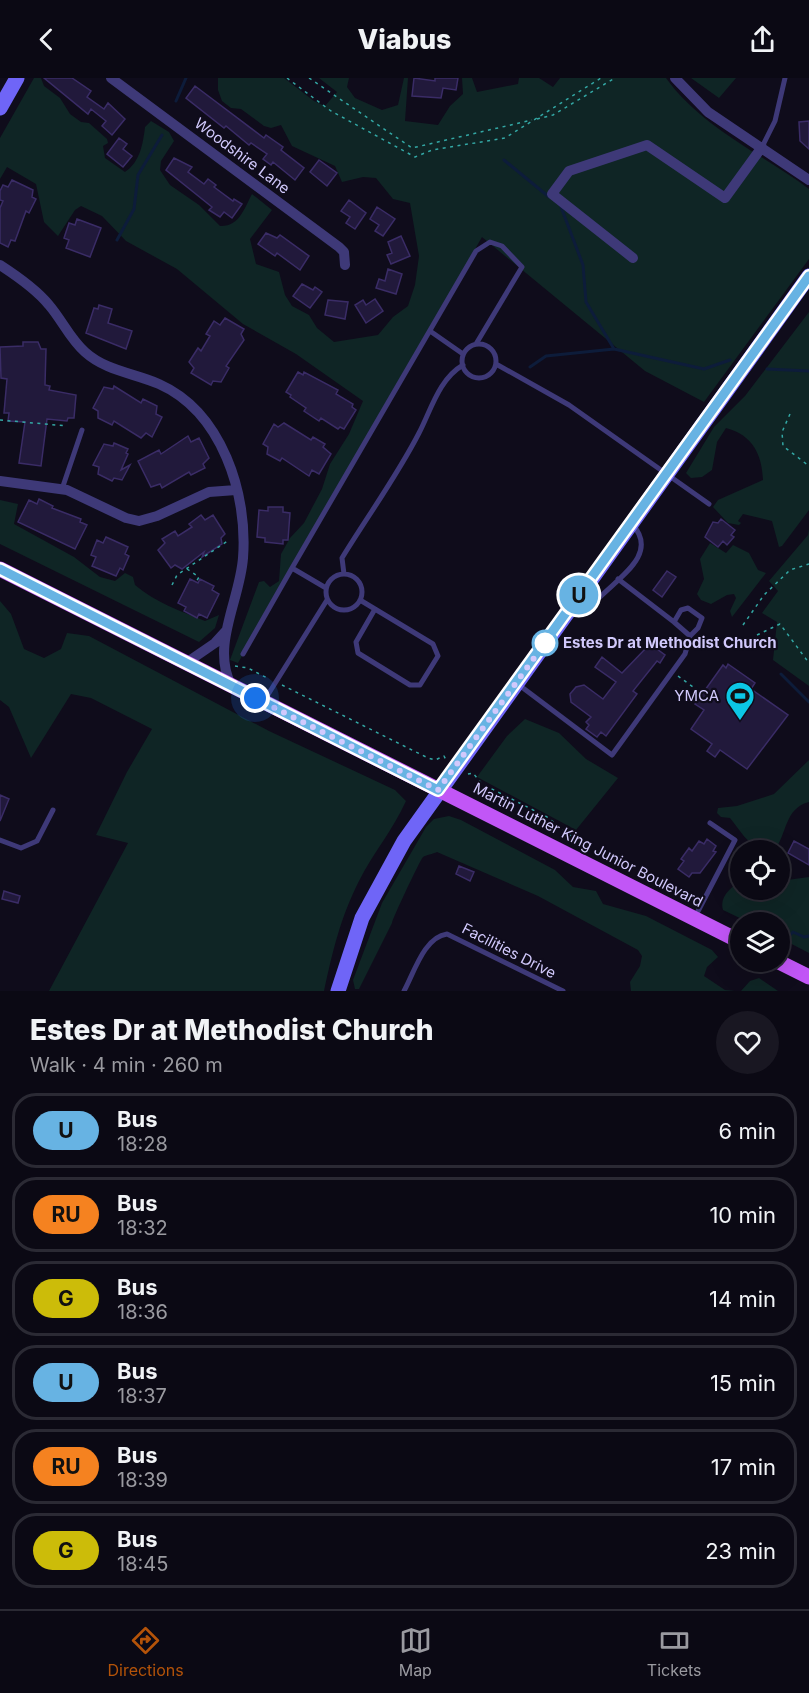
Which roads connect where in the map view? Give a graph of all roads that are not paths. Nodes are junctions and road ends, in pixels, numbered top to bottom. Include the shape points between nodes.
1 (17, 78) edge
2 (111, 78) edge
3 (675, 78) edge
4 (785, 78) edge
5 (0, 108) edge
6 (762, 147) junction
7 (809, 180) edge
8 (633, 258) dead end
9 (0, 265) edge
10 (345, 265) dead end
11 (809, 276) edge
12 (430, 332) junction
13 (476, 344) junction
14 (463, 354) junction
15 (496, 364) junction
16 (463, 365) junction
17 (82, 430) dead end
18 (666, 474) junction
19 (0, 481) edge
20 (62, 489) junction
21 (236, 489) junction
22 (709, 504) dead end
23 (631, 523) junction
24 (292, 568) junction
25 (0, 569) edge
26 (344, 574) junction
27 (618, 579) junction
28 (326, 588) junction
29 (579, 595) junction
30 (327, 600) junction
31 (360, 600) junction
32 (375, 609) junction
33 (674, 622) junction
34 (226, 630) junction
35 (690, 636) junction
36 (243, 654) dead end
37 (186, 663) junction
38 (516, 683) junction
39 (231, 685) junction
40 (263, 702) junction
41 (438, 790) junction
42 (53, 810) dead end
43 (710, 823) dead end
44 (0, 840) edge
45 (694, 918) junction
46 (730, 936) edge
47 (790, 968) edge
48 (809, 977) edge
49 (338, 991) edge
50 (404, 991) edge
51 (563, 991) edge

1 - 5 main road
2 - 10 street, Woodshire Lane via 339,247 344,252
3 - 6 street via 701,106
4 - 6 lane via 775,121
6 - 7 street
6 - 8 street via 724,198 647,145 569,171 552,194
9 - 21 street via 48,303 67,333 86,353 111,368 167,388 190,405 220,442
11 - 18 main road
12 - 13 lane via 476,251 490,242 502,246 522,267
12 - 14 lane
12 - 24 lane
13 - 14 lane
13 - 15 lane via 492,349
14 - 16 lane
15 - 16 lane via 490,374 480,378 469,374
15 - 18 lane via 569,405
16 - 26 lane via 452,372 428,410 419,433 342,558
17 - 20 lane
18 - 22 lane
18 - 23 main road
19 - 20 street
20 - 21 street via 139,521 209,492
21 - 34 street via 242,510 243,557
23 - 27 lane via 644,544 642,554
23 - 29 main road
24 - 28 lane
24 - 36 lane
25 - 37 main road, Martin Luther King Junior Boulevard
26 - 28 lane via 332,578
26 - 31 lane via 359,582
27 - 29 lane via 600,597
27 - 33 lane
28 - 30 lane
29 - 38 main road
30 - 31 lane via 335,608 346,610
30 - 40 lane
31 - 32 lane
32 - 32 lane via 433,644 438,656 420,685 410,685 358,652 356,642
33 - 35 lane
33 - 35 lane via 681,610 688,608 702,618
34 - 37 street via 215,643
34 - 39 street via 222,662
35 - 38 lane via 685,654 612,755
37 - 39 main road, Martin Luther King Junior Boulevard
38 - 41 main road
39 - 40 main road, Martin Luther King Junior Boulevard
40 - 41 main road, Martin Luther King Junior Boulevard
41 - 45 main road, Martin Luther King Junior Boulevard
41 - 49 main road via 394,857 362,918
42 - 44 lane via 37,842 21,848
43 - 45 lane via 735,840
45 - 46 main road, Martin Luther King Junior Boulevard
47 - 48 main road
50 - 51 lane, Facilities Drive via 429,944 438,935 447,934

